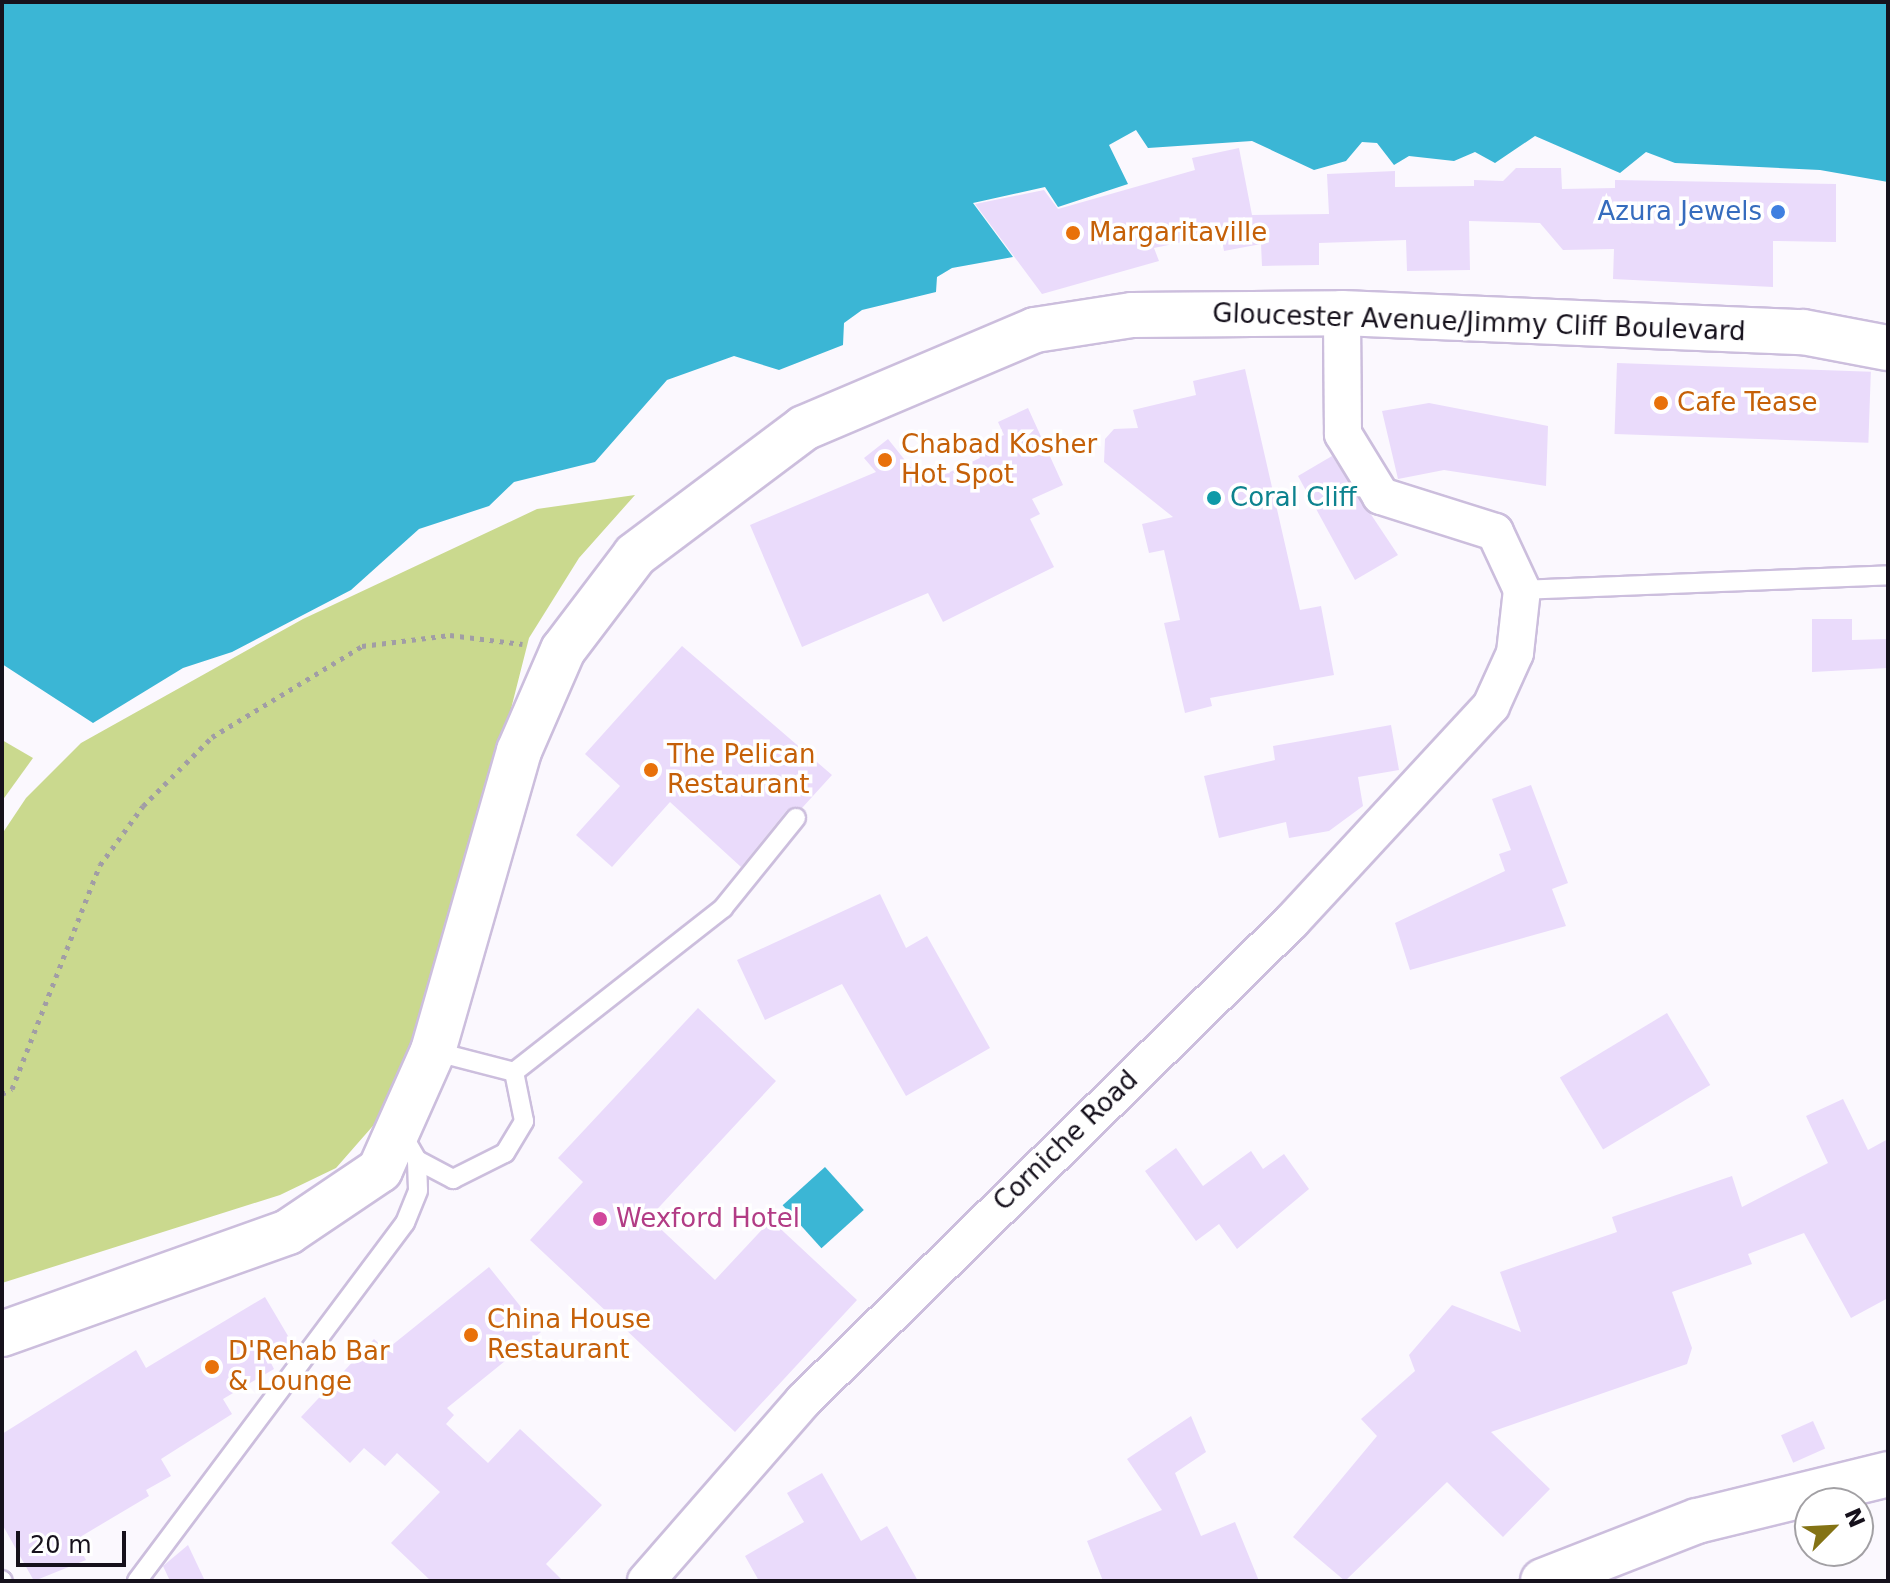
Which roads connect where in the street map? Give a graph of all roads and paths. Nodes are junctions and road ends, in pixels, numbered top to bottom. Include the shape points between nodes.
1 (1342, 313) junction
2 (1888, 348) edge
3 (1888, 575) edge
4 (1522, 590) junction
5 (563, 650) junction
6 (796, 818) dead end
7 (433, 1051) junction
8 (514, 1072) junction
9 (2, 1094) edge
10 (408, 1145) junction
11 (2, 1334) edge
12 (1888, 1474) edge
13 (137, 1581) edge
14 (646, 1581) edge
15 (1543, 1581) edge

1 - 2 main road, Gloucester Avenue/Jimmy Cliff Boulevard via 1803,332
1 - 4 street via 1343,434 1381,496 1495,532
1 - 5 main road, Gloucester Avenue/Jimmy Cliff Boulevard via 1132,315 1035,330 804,428 635,555
3 - 4 lane
4 - 14 street, Corniche Road via 1515,653 1491,706 1292,921 803,1401
5 - 7 main road, Gloucester Avenue/Jimmy Cliff Boulevard via 519,751
5 - 9 path via 450,635 362,646 212,737 143,806 100,865 12,1089
6 - 8 lane via 723,908
7 - 8 lane
7 - 10 main road, Gloucester Avenue/Jimmy Cliff Boulevard
8 - 10 lane via 524,1121 505,1153 453,1179
10 - 11 main road, Gloucester Avenue/Jimmy Cliff Boulevard via 288,1232
10 - 13 lane via 418,1190 405,1223
12 - 15 main road via 1697,1521

